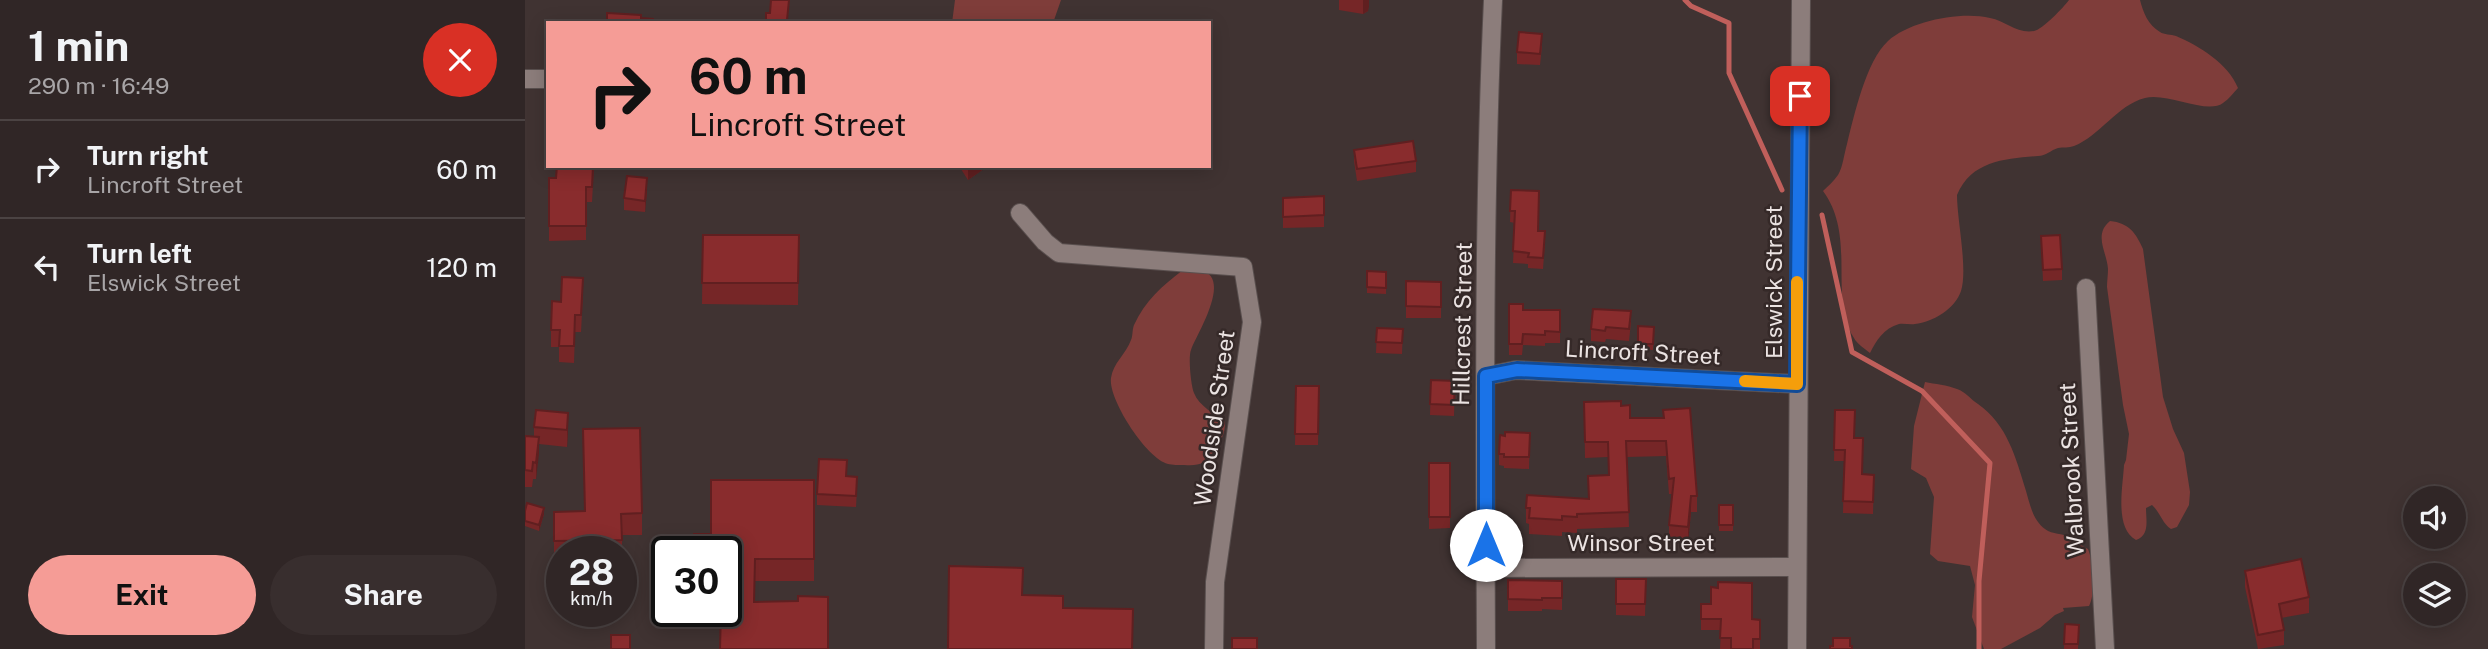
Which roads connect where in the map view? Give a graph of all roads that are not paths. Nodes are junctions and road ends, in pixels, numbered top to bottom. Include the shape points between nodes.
1 (1493, 0) edge
2 (1801, 0) edge
3 (525, 79) edge
4 (546, 79) edge
5 (1020, 213) dead end
6 (2085, 288) dead end
7 (1486, 376) junction
8 (1797, 384) junction
9 (1797, 567) junction
10 (1486, 568) junction
11 (1213, 649) edge
12 (1486, 649) edge
13 (1797, 649) edge
14 (2105, 649) edge

1 - 7 street, Hillcrest Street
2 - 8 street, Elswick Street
3 - 4 street
5 - 11 street, Woodside Street via 1059,253 1243,267 1252,323 1215,582
6 - 14 street, Walbrook Street
7 - 8 street, Lincroft Street via 1517,370
7 - 10 street, Hillcrest Street
8 - 9 street, Elswick Street
9 - 10 street, Winsor Street
9 - 13 street, Elswick Street
10 - 12 street, Hillcrest Street

